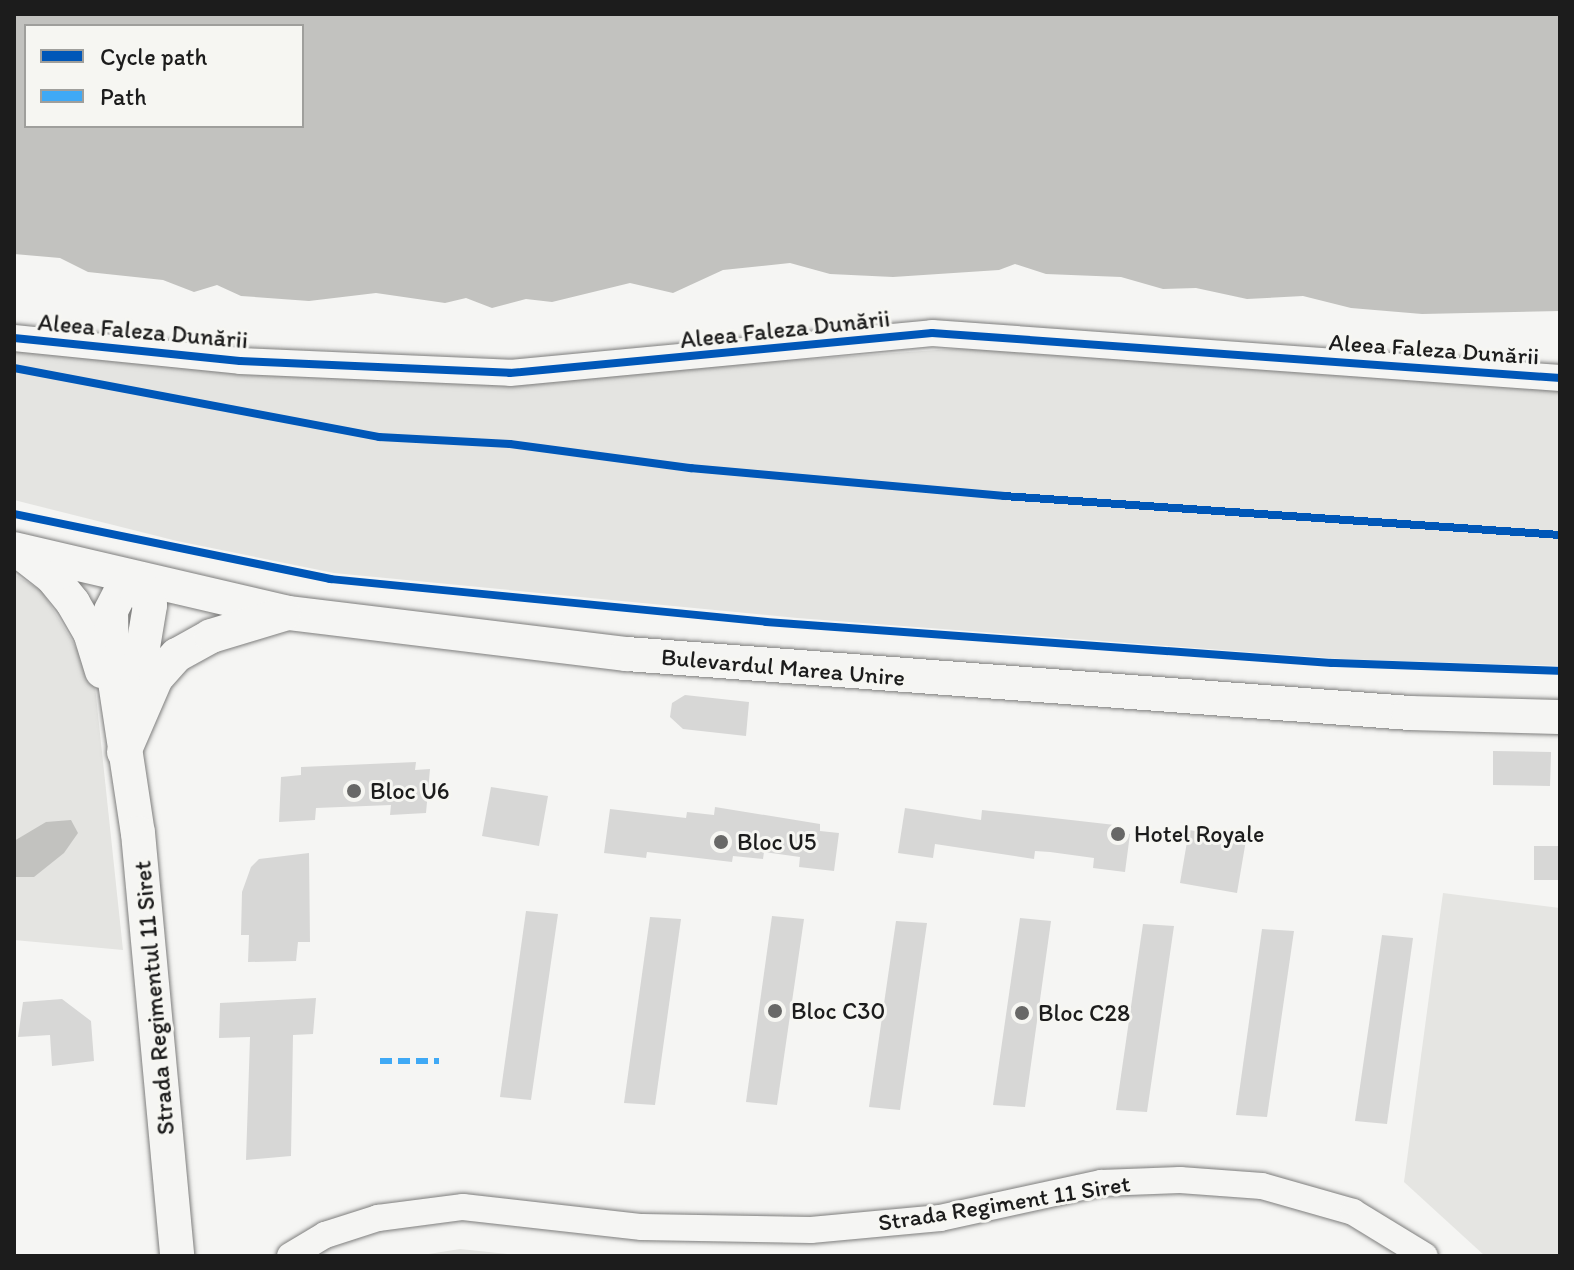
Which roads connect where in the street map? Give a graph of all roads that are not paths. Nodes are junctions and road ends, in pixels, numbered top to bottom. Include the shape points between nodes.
1 (14, 338) edge
2 (1560, 378) edge
3 (15, 549) edge
4 (138, 580) junction
5 (288, 613) junction
6 (1560, 717) edge
7 (123, 752) junction
8 (178, 1252) edge
9 (290, 1256) edge
10 (1425, 1256) edge

1 - 2 street, Aleea Faleza Dunării via 240,361 510,373 932,333
3 - 4 main road, Bulevardul Marea Unire
3 - 7 main road via 53,578 90,632
4 - 5 main road, Bulevardul Marea Unire
4 - 7 main road via 120,593 111,611
5 - 6 main road, Bulevardul Marea Unire via 834,672 1409,713
5 - 7 main road via 211,636 177,655 156,678
7 - 8 main road, Strada Regimentul 11 Siret via 148,923
9 - 10 street, Strada Regiment 11 Siret via 325,1235 365,1222 448,1208 642,1227 811,1230 940,1218 1101,1183 1180,1180 1262,1186 1353,1212

